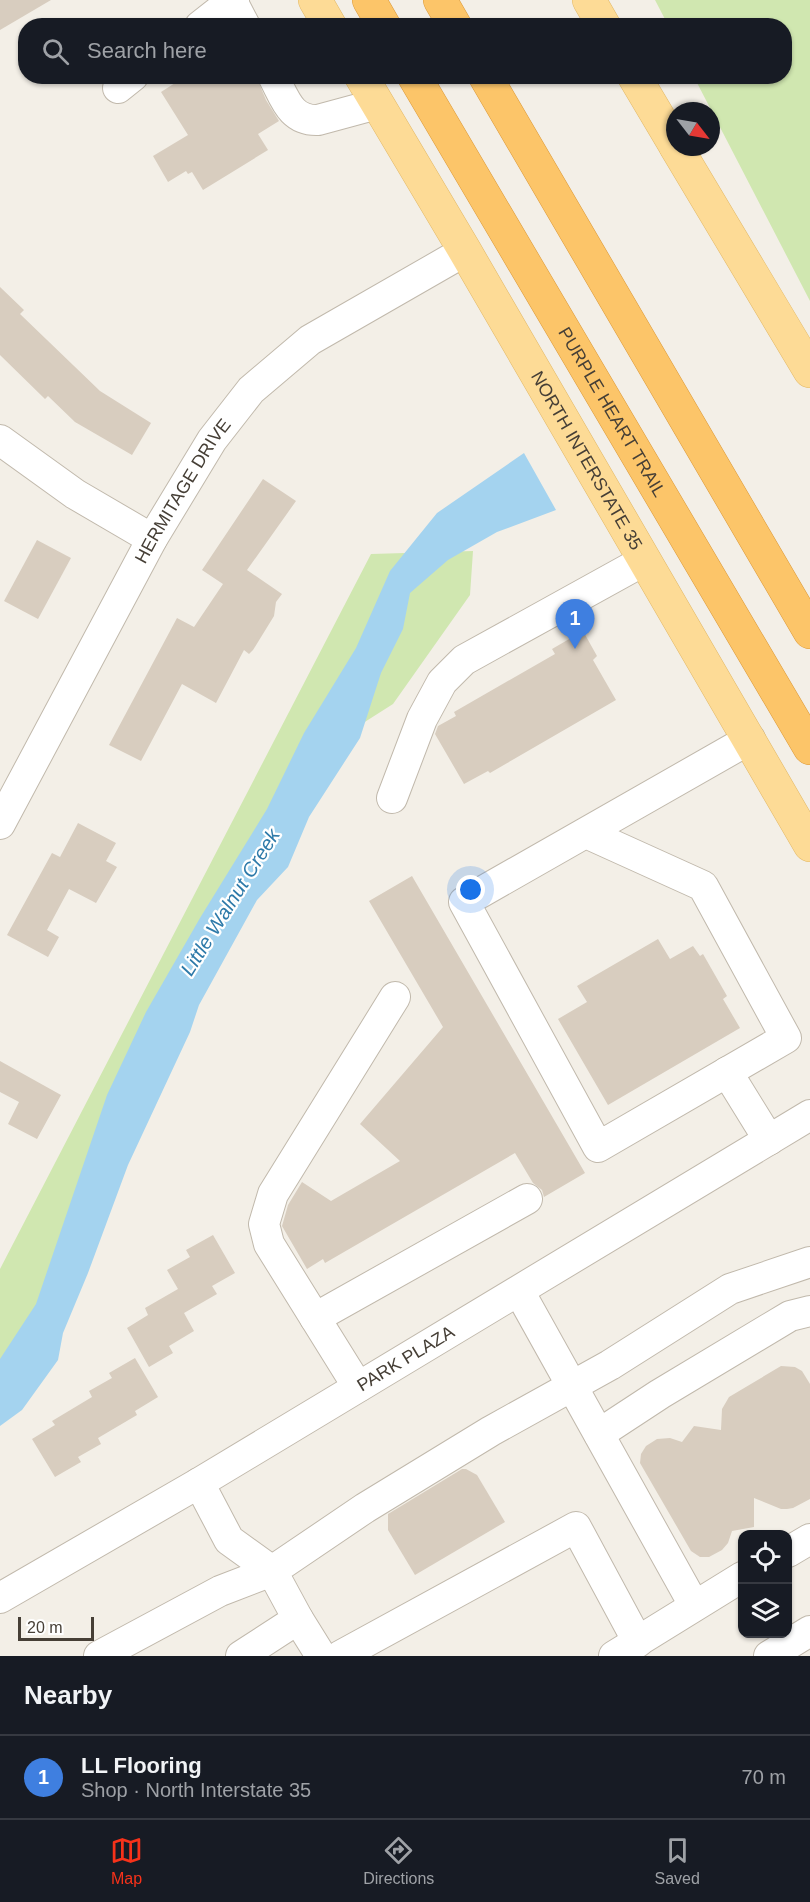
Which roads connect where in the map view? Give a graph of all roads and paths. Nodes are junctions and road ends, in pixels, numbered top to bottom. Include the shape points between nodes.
1 (315, 0) edge
2 (369, 0) edge
3 (441, 0) edge
4 (589, 0) edge
5 (237, 9) edge
6 (217, 18) edge
7 (325, 18) edge
8 (379, 18) edge
9 (451, 18) edge
10 (599, 18) edge
11 (278, 84) edge
12 (419, 84) edge
13 (490, 84) edge
14 (639, 84) edge
15 (369, 90) edge
16 (666, 129) edge
17 (682, 156) edge
18 (465, 251) junction
19 (810, 371) edge
20 (0, 440) edge
21 (152, 538) junction
22 (645, 560) junction
23 (810, 632) edge
24 (750, 739) junction
25 (810, 748) edge
26 (392, 798) dead end
27 (0, 824) edge
28 (586, 833) junction
29 (810, 844) edge
30 (395, 997) dead end
31 (727, 1072) junction
32 (810, 1115) edge
33 (769, 1140) junction
34 (527, 1199) dead end
35 (810, 1262) edge
36 (519, 1291) junction
37 (810, 1311) edge
38 (315, 1318) junction
39 (573, 1386) junction
40 (358, 1388) junction
41 (599, 1434) junction
42 (199, 1483) junction
43 (810, 1539) edge
44 (792, 1550) edge
45 (272, 1571) junction
46 (738, 1579) edge
47 (0, 1598) edge
48 (694, 1605) junction
49 (298, 1619) junction
50 (810, 1631) edge
51 (626, 1649) edge
52 (99, 1656) edge
53 (241, 1656) edge
54 (321, 1656) edge
55 (340, 1656) edge
56 (769, 1656) edge

1 - 7 main road
2 - 8 highway
3 - 9 highway
4 - 10 main road
5 - 6 street
11 - 15 street via 294,113 309,120 318,120
12 - 25 highway, PURPLE HEART TRAIL
13 - 23 highway
14 - 16 main road
15 - 18 main road, NORTH INTERSTATE 35
17 - 19 main road
18 - 21 street, HERMITAGE DRIVE via 310,340 251,390 212,440
18 - 22 main road, NORTH INTERSTATE 35
20 - 21 street via 75,494
21 - 27 street, HERMITAGE DRIVE
22 - 24 main road, NORTH INTERSTATE 35
22 - 26 street via 464,660 442,682 422,719
24 - 28 street
24 - 29 main road, NORTH INTERSTATE 35
28 - 31 street via 703,886 786,1038
28 - 31 street via 464,902 598,1147
30 - 38 street via 273,1194 264,1224 269,1244
31 - 33 street
32 - 33 street, PARK PLAZA
33 - 36 street, PARK PLAZA
34 - 38 street
35 - 39 street via 730,1289
36 - 39 street
36 - 40 street, PARK PLAZA
37 - 41 street via 790,1316
38 - 40 street
39 - 41 street
39 - 45 street via 374,1502
40 - 42 street, PARK PLAZA
41 - 48 street
42 - 45 street via 229,1540
42 - 47 street, PARK PLAZA
43 - 44 street
45 - 49 street
45 - 52 street via 220,1592
46 - 48 street
48 - 51 street
49 - 53 street
49 - 54 street
50 - 56 street
51 - 55 street via 576,1527

